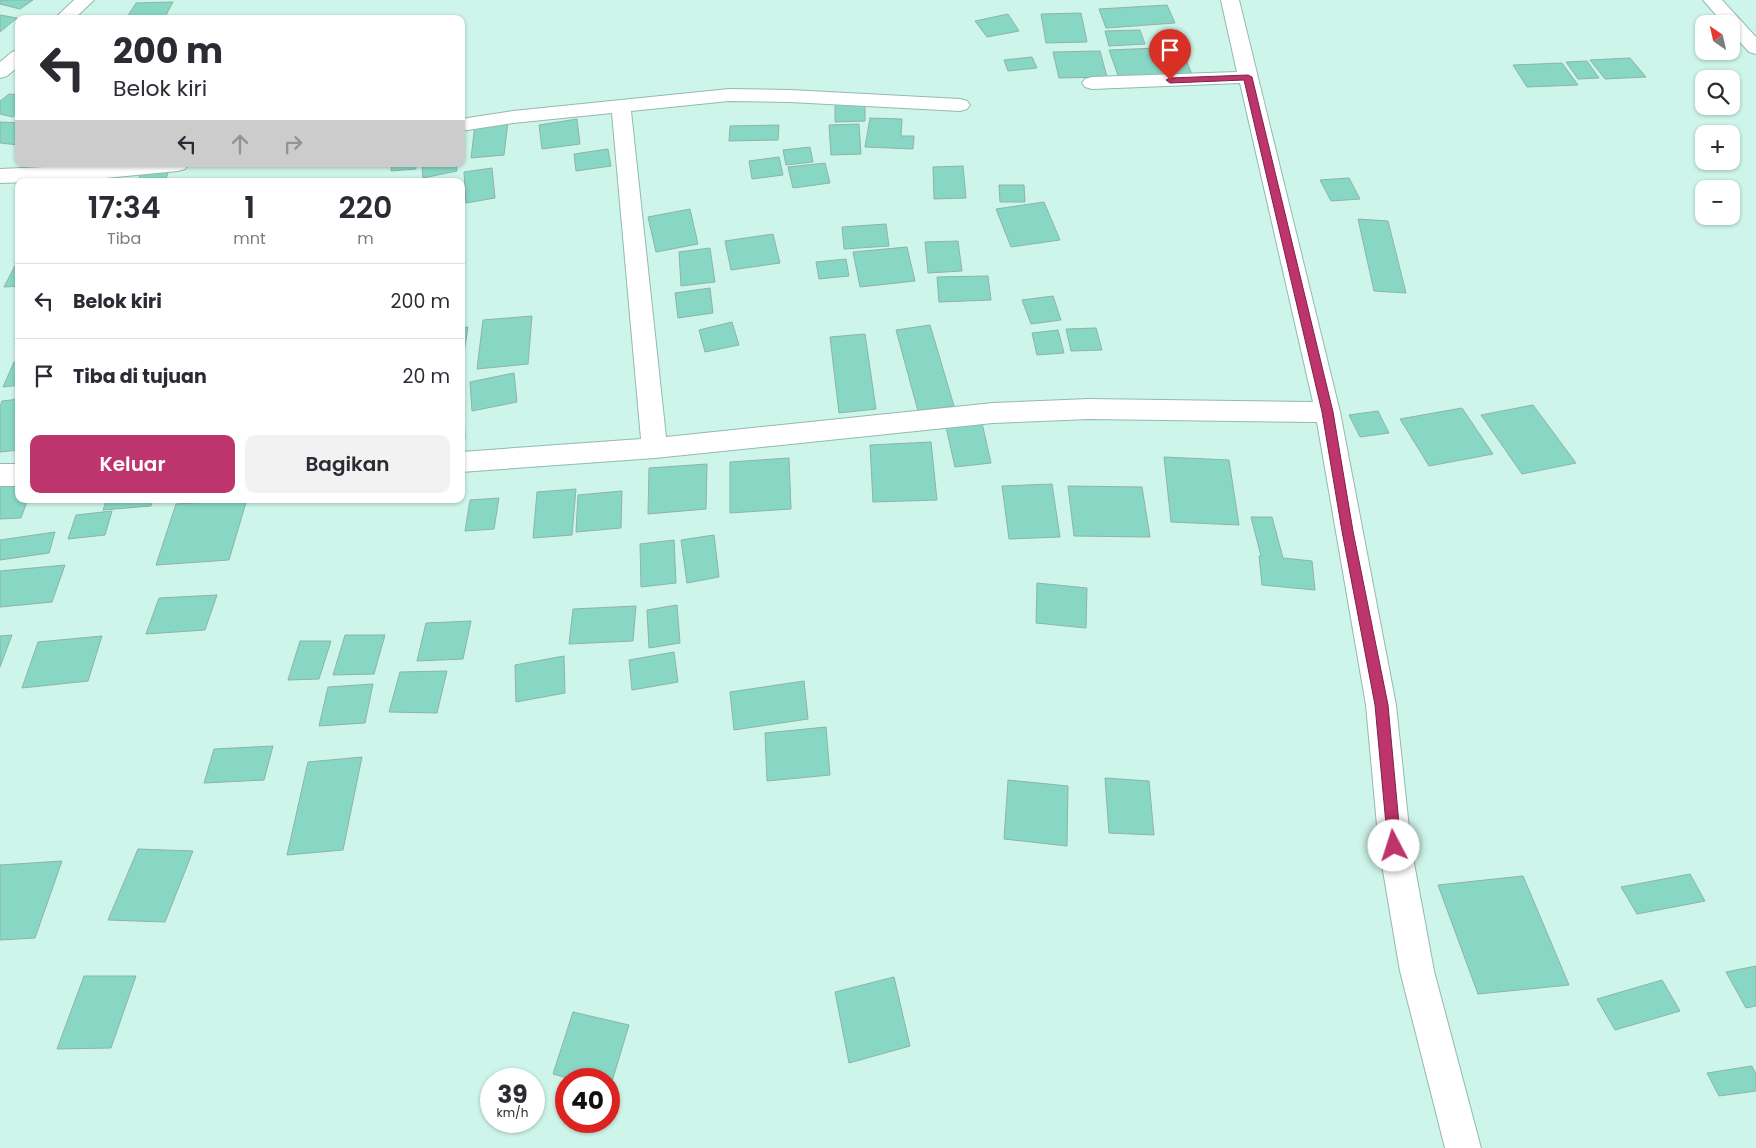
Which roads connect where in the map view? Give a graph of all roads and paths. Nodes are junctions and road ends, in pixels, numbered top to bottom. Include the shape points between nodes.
1 (85, 0) edge
2 (1230, 0) edge
3 (1712, 0) edge
4 (68, 15) edge
5 (1756, 48) edge
6 (15, 59) edge
7 (0, 72) edge
8 (1248, 77) junction
9 (1092, 83) dead end
10 (960, 105) dead end
11 (621, 106) junction
12 (465, 125) edge
13 (147, 167) edge
14 (0, 176) edge
15 (1328, 412) junction
16 (655, 448) junction
17 (465, 462) edge
18 (15, 475) edge
19 (0, 476) edge
20 (1463, 1148) edge

1 - 4 street
2 - 8 street
3 - 5 street
6 - 7 street
8 - 9 street
8 - 15 street
10 - 11 street via 757,95
11 - 12 street
11 - 16 street
13 - 14 street
15 - 16 street via 1089,409 1012,412
15 - 20 street via 1381,705 1394,846 1417,972
16 - 17 street
18 - 19 street

